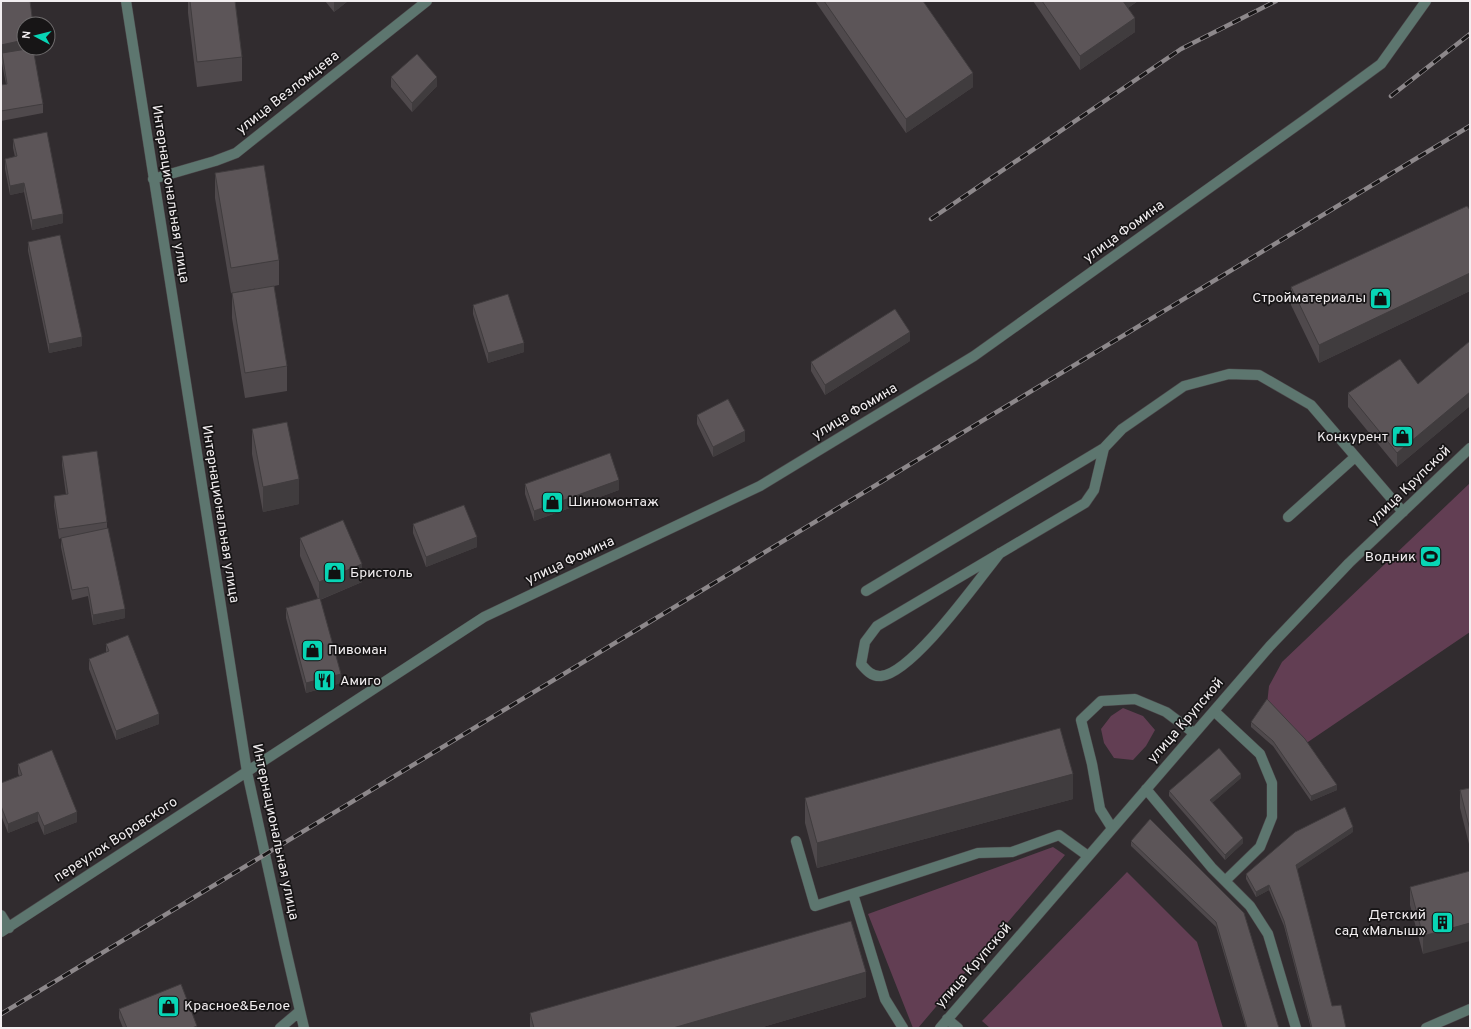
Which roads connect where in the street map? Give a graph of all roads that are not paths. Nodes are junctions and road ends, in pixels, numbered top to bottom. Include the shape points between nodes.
1 (126, 1) edge
2 (427, 1) edge
3 (1426, 1) edge
4 (153, 179) junction
5 (1104, 448) junction
6 (1470, 448) edge
7 (1355, 456) junction
8 (1403, 512) junction
9 (1288, 517) dead end
10 (1000, 553) junction
11 (866, 591) dead end
12 (1214, 711) junction
13 (1194, 733) junction
14 (247, 772) junction
15 (1146, 789) junction
16 (1112, 828) junction
17 (796, 841) dead end
18 (1088, 856) junction
19 (1225, 881) junction
20 (853, 894) junction
21 (1, 915) edge
22 (5, 930) edge
23 (1470, 1009) edge
24 (300, 1011) junction
25 (947, 1019) junction
26 (280, 1028) edge
27 (304, 1028) edge
28 (903, 1028) edge
29 (940, 1028) edge
30 (958, 1028) edge
31 (1296, 1028) edge
32 (1426, 1028) edge

1 - 4 street, Интернациональная улица
2 - 4 street, улица Везломцева via 236,153
3 - 14 street, улица Фомина via 1381,64 974,356 760,486 484,617
4 - 14 street, Интернациональная улица
5 - 7 street via 1122,429 1184,386 1229,374 1259,375 1311,405
5 - 10 street via 1094,490 1085,503
5 - 11 street
6 - 8 street, улица Крупской
7 - 8 street
7 - 9 street
8 - 12 street, улица Крупской via 1349,563 1270,646
10 - 10 street via 877,626 865,642 861,664 869,674 881,676 897,670 912,659 933,638
12 - 13 street, улица Крупской
12 - 19 street via 1260,754 1272,782 1272,817 1260,847
13 - 15 street, улица Крупской
13 - 16 street via 1166,712 1135,699 1101,701 1081,720 1100,809
14 - 22 street, переулок Воровского
14 - 24 street, Интернациональная улица
15 - 16 street, улица Крупской
15 - 19 street
16 - 18 street, улица Крупской
17 - 20 street via 815,906
18 - 20 street via 1059,834 1012,852 978,853
18 - 25 street, улица Крупской
19 - 31 street via 1250,906 1268,934
20 - 28 street via 884,999
21 - 22 street
23 - 32 street
24 - 26 street
24 - 27 street, Интернациональная улица
25 - 29 street, улица Крупской
25 - 30 street

